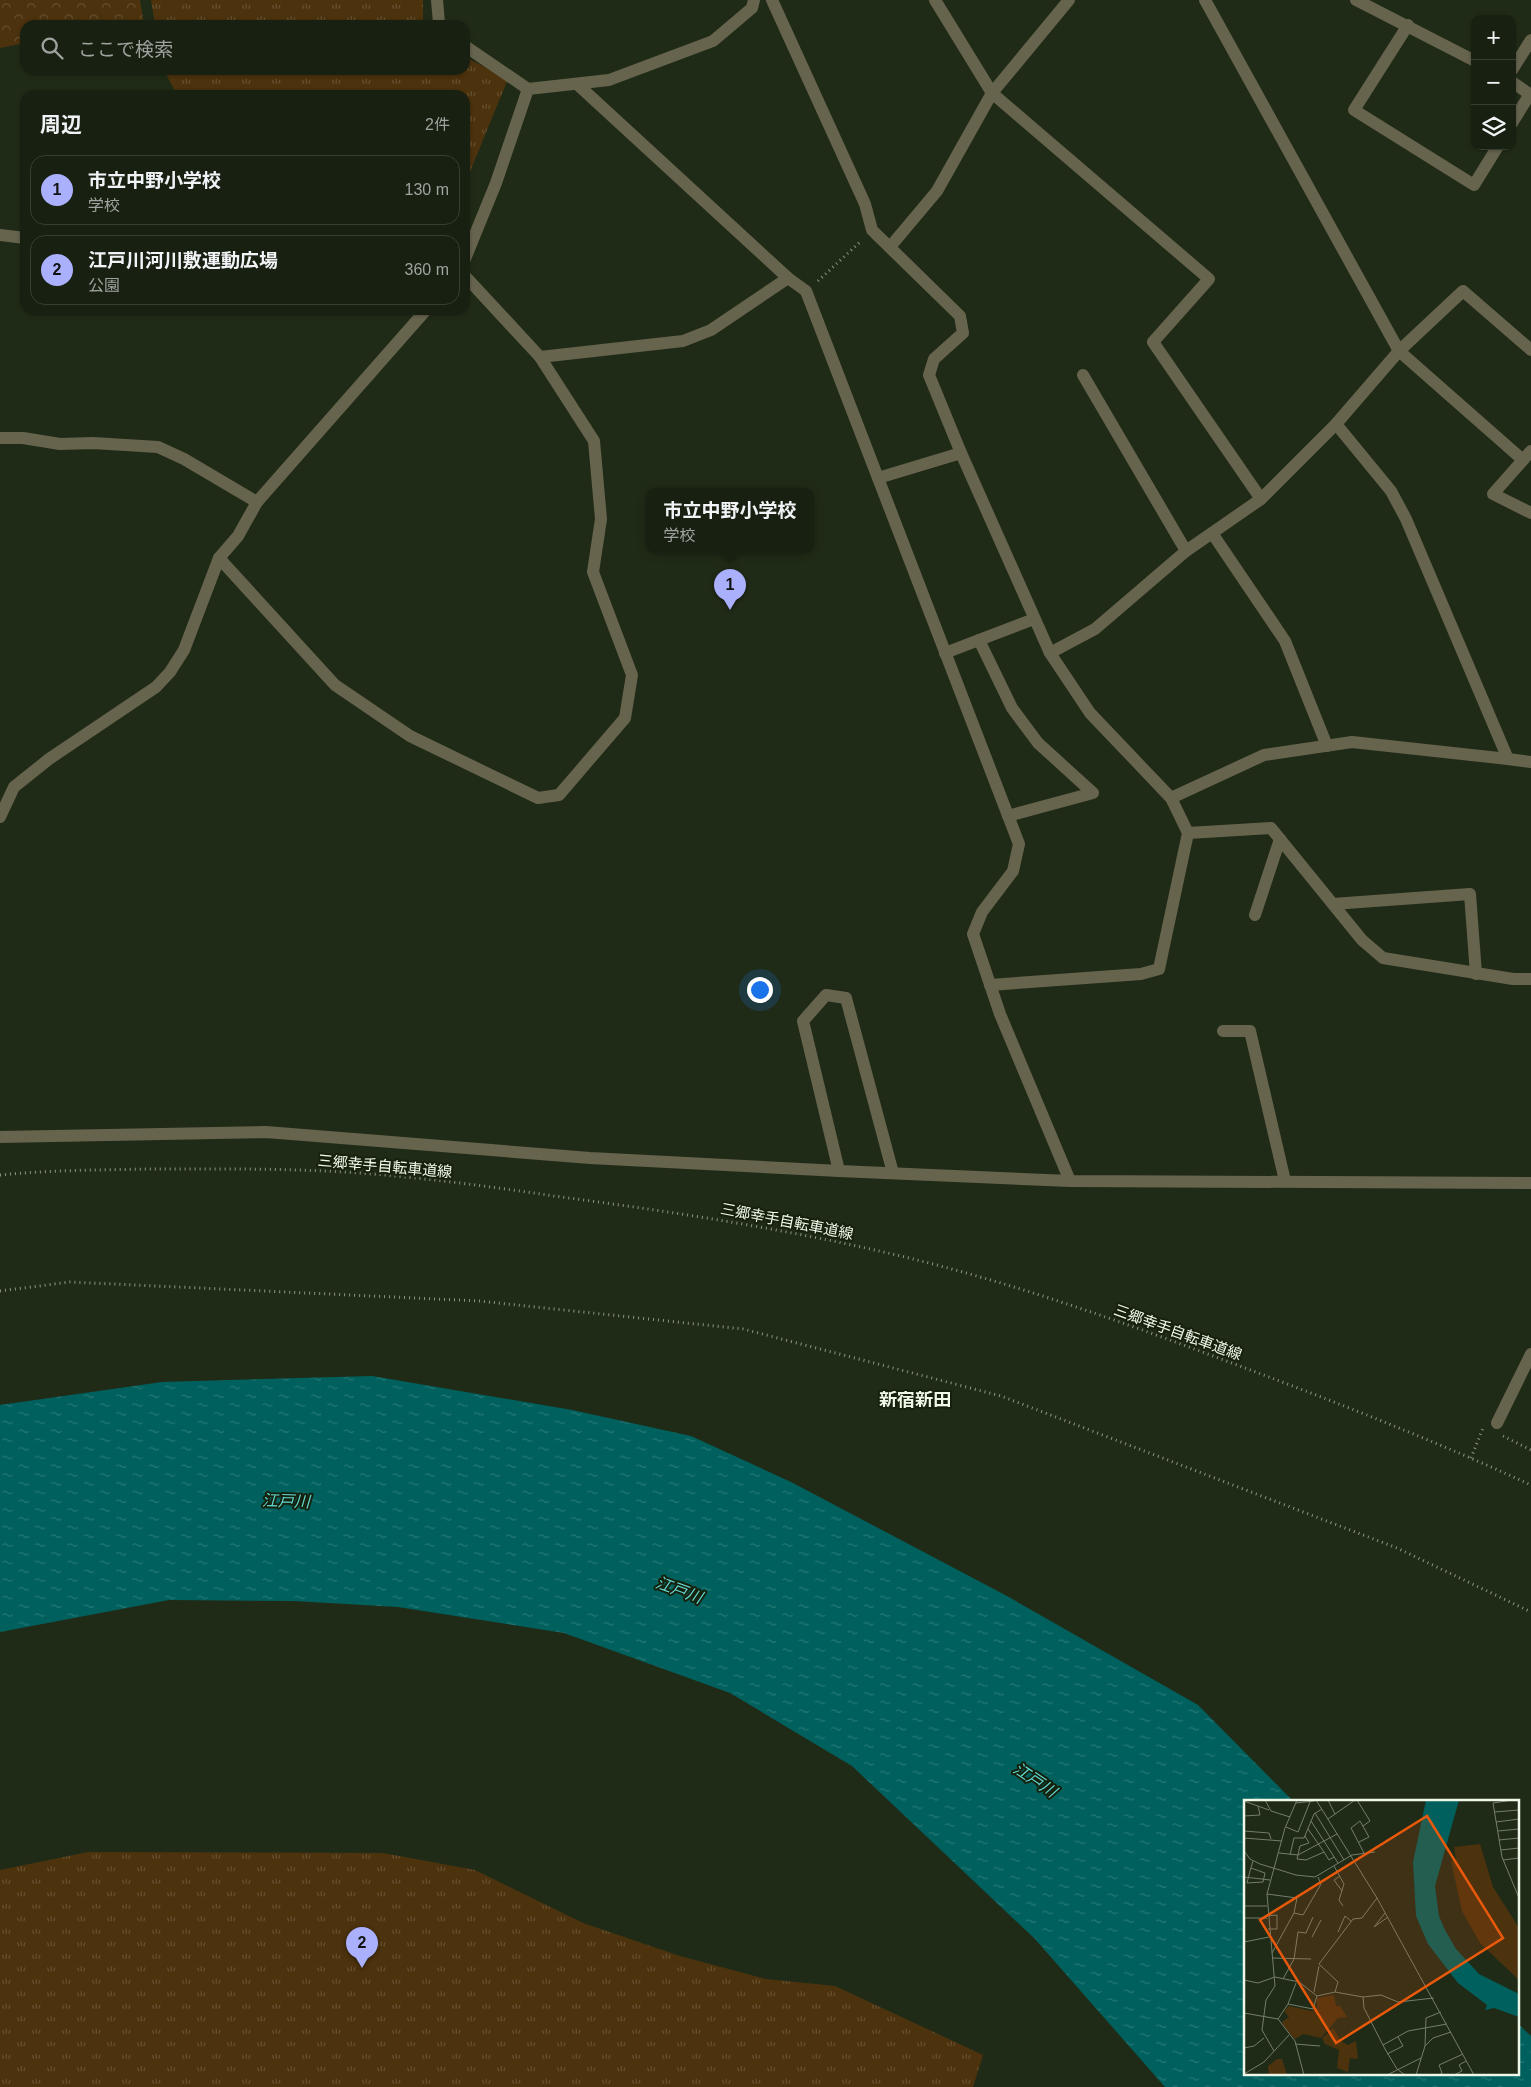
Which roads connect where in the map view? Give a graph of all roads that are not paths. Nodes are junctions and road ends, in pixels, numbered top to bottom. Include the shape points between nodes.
1 (437, 0) edge
2 (754, 0) edge
3 (772, 0) edge
4 (935, 0) edge
5 (1068, 0) edge
6 (1204, 0) edge
7 (1356, 0) edge
8 (439, 20) edge
9 (1408, 25) junction
10 (1531, 40) edge
11 (470, 49) edge
12 (1473, 60) edge
13 (1516, 64) edge
14 (577, 84) junction
15 (1516, 85) edge
16 (528, 89) junction
17 (992, 94) junction
18 (1530, 95) edge
19 (1516, 117) edge
20 (1496, 150) edge
21 (0, 235) edge
22 (20, 237) edge
23 (470, 247) edge
24 (890, 247) junction
25 (788, 278) junction
26 (470, 281) edge
27 (422, 315) edge
28 (1531, 350) edge
29 (1399, 351) junction
30 (540, 357) junction
31 (1083, 374) dead end
32 (1336, 424) junction
33 (0, 438) edge
34 (961, 453) junction
35 (1527, 455) edge
36 (878, 478) junction
37 (1261, 499) junction
38 (257, 502) junction
39 (1531, 513) edge
40 (1212, 533) junction
41 (1186, 551) junction
42 (219, 558) junction
43 (1034, 619) junction
44 (979, 640) junction
45 (945, 653) junction
46 (1050, 653) junction
47 (1326, 746) junction
48 (1508, 759) junction
49 (1531, 762) edge
50 (1171, 798) junction
51 (1008, 816) junction
52 (0, 817) edge
53 (1188, 833) junction
54 (1280, 839) junction
55 (1333, 904) junction
56 (1255, 915) dead end
57 (1476, 974) junction
58 (1531, 979) edge
59 (990, 985) junction
60 (1223, 1031) dead end
61 (0, 1137) edge
62 (839, 1171) junction
63 (893, 1174) junction
64 (1070, 1180) junction
65 (1285, 1181) junction
66 (1531, 1184) edge
67 (1531, 1354) edge
68 (1499, 1428) road end

1 - 8 street
2 - 14 street via 752,8 713,41 609,80
3 - 24 street via 866,204 872,230
4 - 17 street
5 - 17 street
6 - 29 street
7 - 9 street
9 - 12 street
9 - 20 street via 1354,110 1474,185
10 - 13 street
11 - 16 street
14 - 16 street
14 - 25 street
15 - 18 street
16 - 23 street
17 - 24 street via 936,191
17 - 37 street via 1210,279 1153,342
18 - 19 street
21 - 22 street
24 - 34 street via 960,316 963,333 934,359 929,375
25 - 30 street via 711,330 682,341
25 - 36 street via 806,291
26 - 30 street
27 - 38 street
28 - 29 street via 1463,291
29 - 32 street
29 - 35 street
30 - 42 street via 594,442 601,519 593,572 632,675 625,718 559,795 538,798 410,736 335,685
31 - 41 street
32 - 37 street
32 - 48 street via 1391,491 1406,519
33 - 38 street via 60,444 158,447
34 - 36 street
34 - 43 street
35 - 39 street via 1493,494
36 - 45 street
37 - 40 street
38 - 42 street via 238,536
40 - 41 street
40 - 47 street via 1285,641
41 - 46 street via 1095,629
42 - 52 street via 184,650 170,672 156,687 49,759 14,788
43 - 44 street
43 - 46 street
44 - 45 street
44 - 51 street via 1012,708 1038,744 1093,793
45 - 51 street
46 - 50 street via 1090,713
47 - 48 street via 1352,742
47 - 50 street via 1264,755
48 - 49 street
50 - 53 street
51 - 59 street via 1019,844 1013,871 982,912 973,934
53 - 54 street via 1271,828
53 - 59 street via 1159,969 1141,974
54 - 55 street
54 - 56 street
55 - 57 street via 1362,940 1383,958
55 - 57 street via 1470,894
57 - 58 street
59 - 64 street
60 - 65 street via 1250,1031
61 - 62 street via 266,1132 590,1158
62 - 63 street
62 - 63 street via 803,1022 826,995 846,998
63 - 64 street
64 - 65 street
65 - 66 street
67 - 68 street

